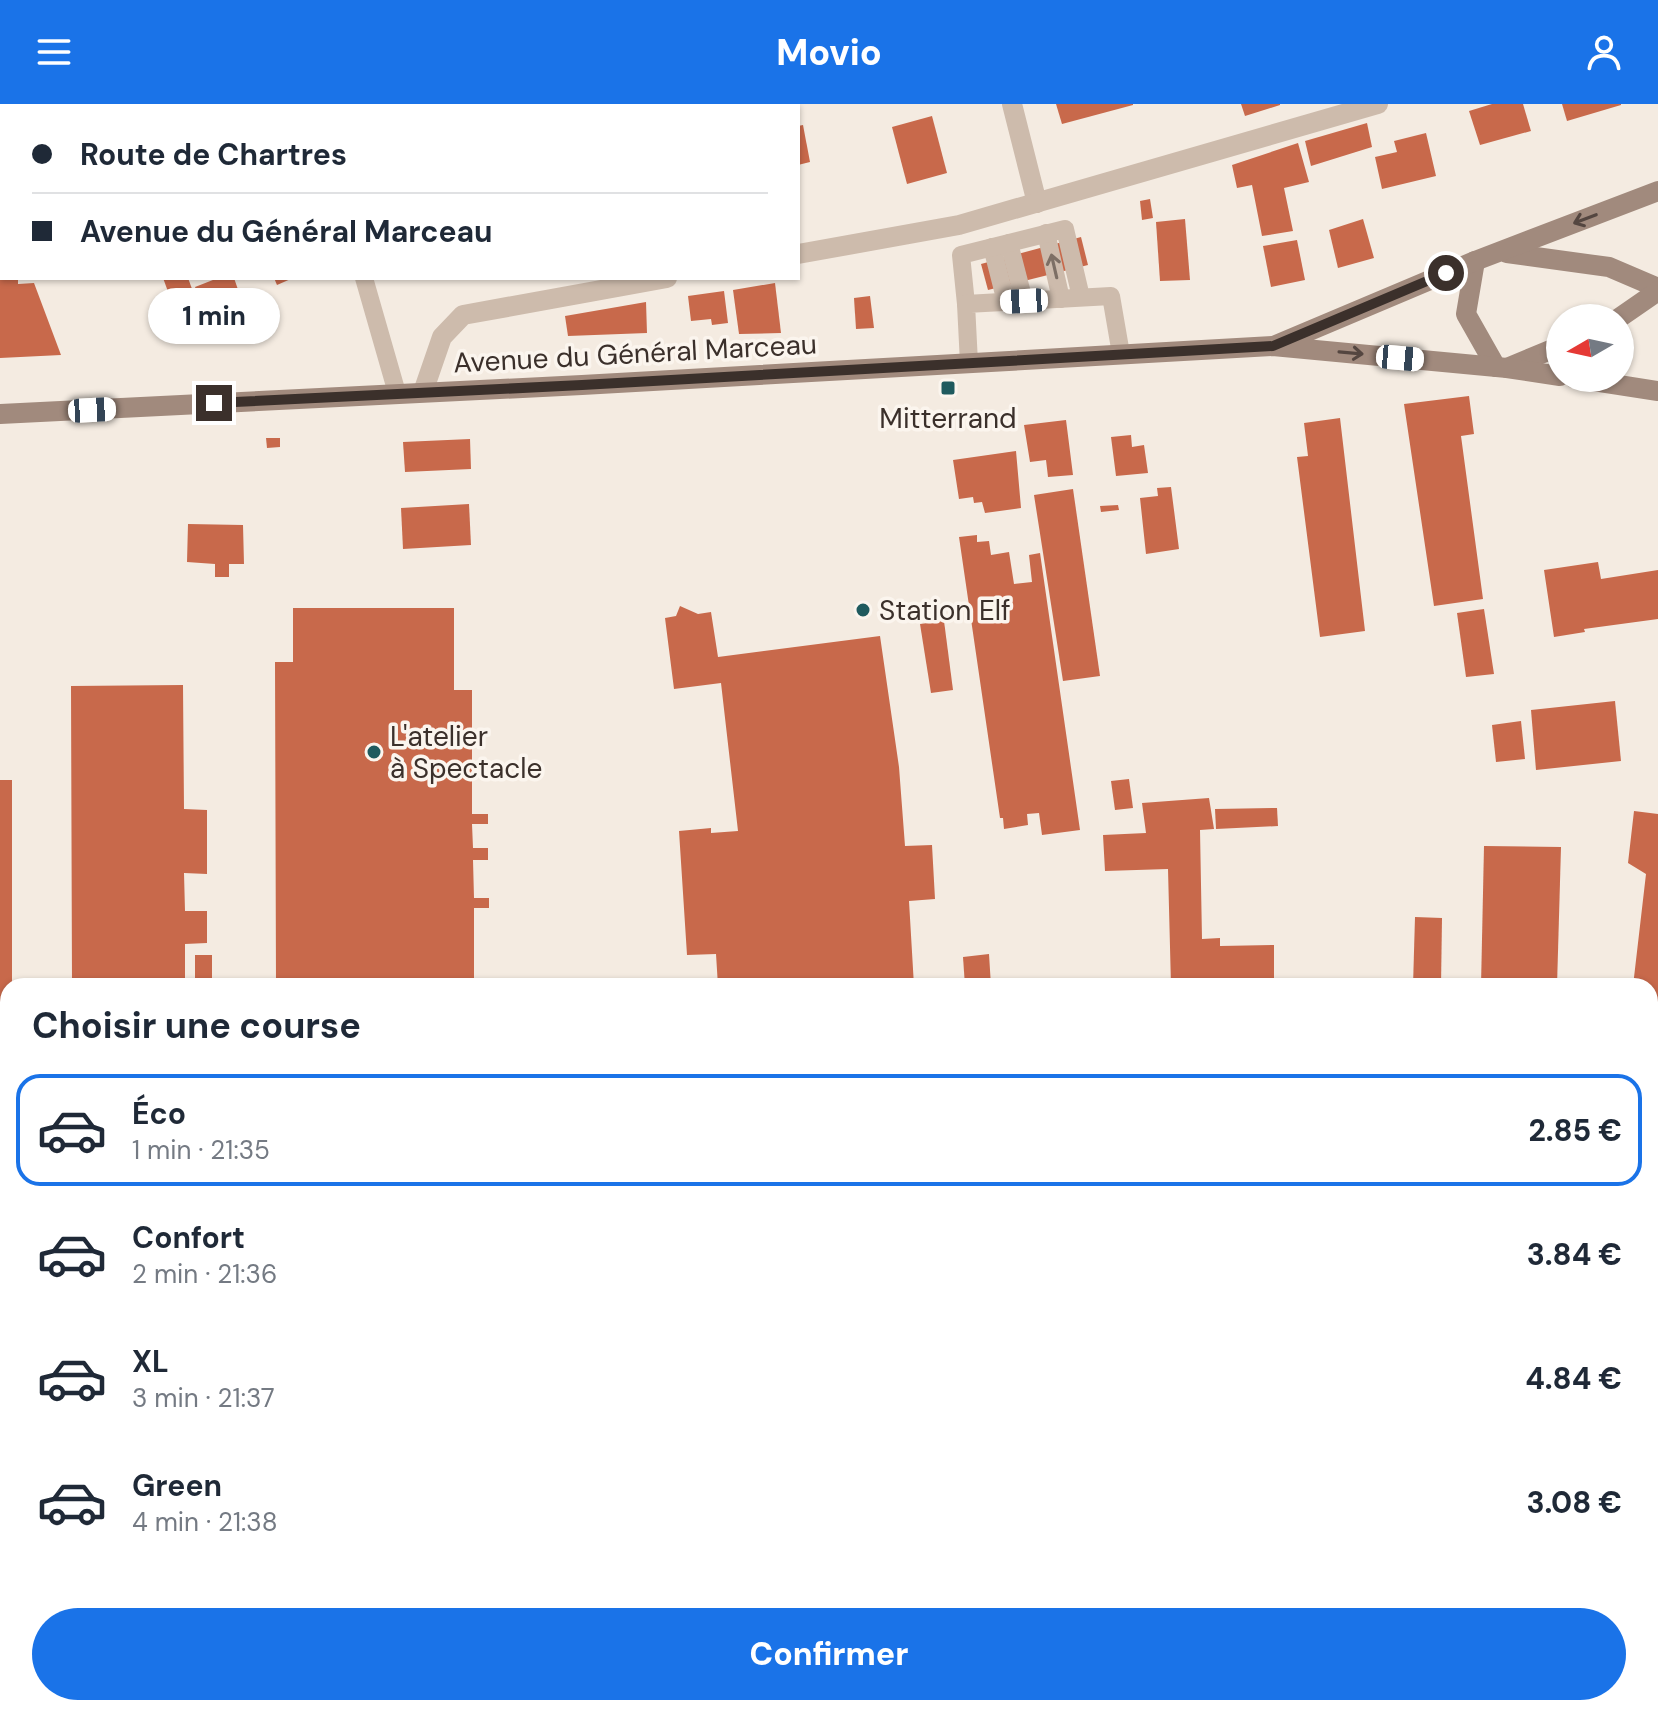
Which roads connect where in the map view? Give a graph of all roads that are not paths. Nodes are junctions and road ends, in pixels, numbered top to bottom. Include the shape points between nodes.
1 (1012, 104) edge
2 (1378, 104) edge
3 (1658, 191) edge
4 (1037, 203) junction
5 (1046, 233) junction
6 (1001, 245) junction
7 (1500, 252) junction
8 (800, 254) edge
9 (1475, 261) junction
10 (365, 280) edge
11 (656, 280) edge
12 (1658, 289) edge
13 (1081, 297) junction
14 (1061, 299) junction
15 (1015, 302) junction
16 (966, 304) junction
17 (1634, 307) edge
18 (1273, 346) junction
19 (1546, 351) edge
20 (1121, 354) junction
21 (969, 363) junction
22 (1502, 367) junction
23 (1546, 374) edge
24 (1634, 387) edge
25 (1658, 391) edge
26 (423, 392) junction
27 (397, 393) junction
28 (0, 414) edge

1 - 4 street
2 - 4 street
3 -> 7 main road
4 - 8 street via 959,225
5 - 6 lane
5 - 13 lane via 1065,229
14 -> 5 lane
6 - 15 lane
6 - 16 lane via 961,255
7 - 9 main road
7 - 12 main road via 1609,267
9 - 18 main road
9 - 22 main road via 1466,314
10 - 27 lane
11 - 26 street via 463,315 442,337
12 - 17 main road
13 - 14 lane
13 - 20 lane via 1111,296
14 - 15 lane
15 - 16 lane
16 - 21 lane
18 - 20 main road, Avenue du Général Marceau
18 -> 22 main road
19 - 22 main road
20 - 21 main road, Avenue du Général Marceau
21 - 26 main road, Avenue du Général Marceau
22 - 23 main road
24 - 25 main road
26 - 27 main road, Avenue du Général Marceau
27 - 28 main road, Avenue du Général Marceau

